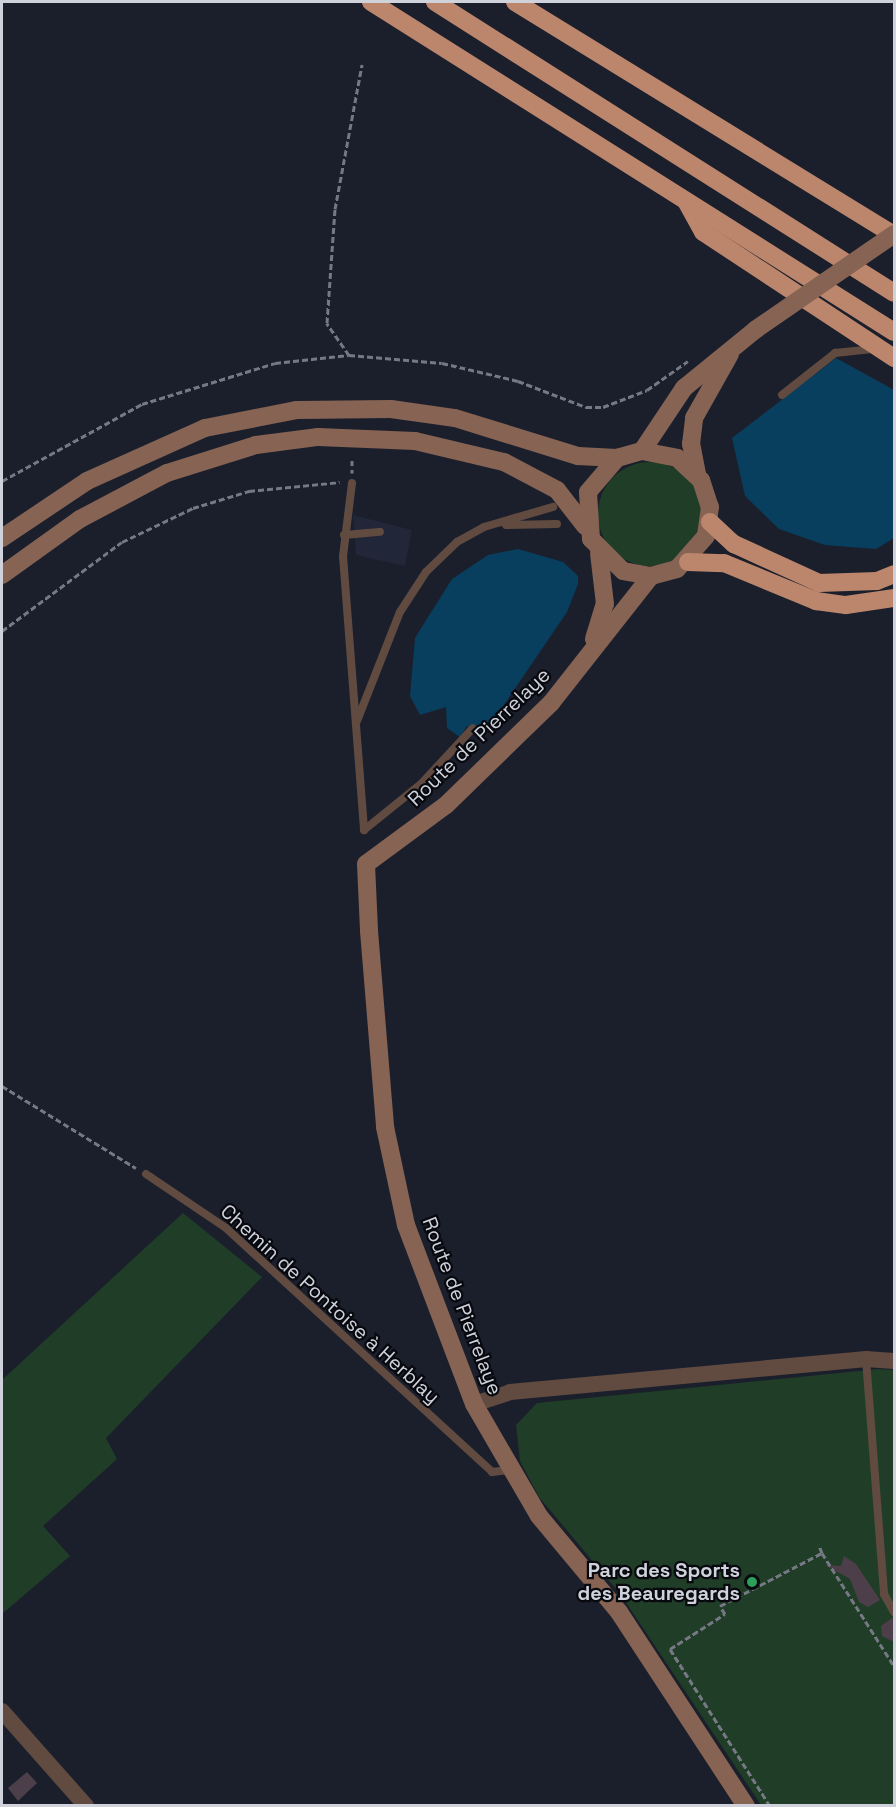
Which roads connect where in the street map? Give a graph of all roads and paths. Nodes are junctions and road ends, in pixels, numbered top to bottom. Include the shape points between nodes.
1 (371, 2) edge
2 (435, 2) edge
3 (515, 2) edge
4 (362, 65) dead end
5 (686, 202) junction
6 (894, 235) edge
7 (894, 293) edge
8 (894, 332) edge
9 (734, 347) junction
10 (889, 354) edge
11 (349, 355) junction
12 (692, 358) dead end
13 (782, 395) dead end
14 (642, 451) junction
15 (617, 458) junction
16 (697, 474) junction
17 (2, 481) edge
18 (352, 483) joint
19 (553, 507) dead end
20 (710, 522) junction
21 (557, 524) dead end
22 (484, 527) junction
23 (588, 530) junction
24 (380, 532) dead end
25 (344, 535) junction
26 (2, 538) edge
27 (599, 553) junction
28 (688, 561) junction
29 (894, 574) edge
30 (2, 575) edge
31 (651, 576) junction
32 (894, 598) edge
33 (2, 631) edge
34 (586, 657) junction
35 (356, 724) junction
36 (473, 728) dead end
37 (2, 1086) edge
38 (146, 1174) joint
39 (866, 1359) junction
40 (894, 1361) edge
41 (474, 1404) junction
42 (509, 1470) junction
43 (819, 1545) dead end
44 (822, 1553) junction
45 (894, 1612) edge
46 (894, 1666) edge
47 (2, 1711) edge
48 (86, 1806) edge
49 (746, 1806) edge
50 (770, 1806) edge

1 - 5 highway
2 - 7 highway
3 - 6 highway
4 - 11 path via 335,209 327,323
5 - 8 highway
5 - 10 highway via 703,232
6 - 9 main road, bridge
9 - 14 main road via 684,388
9 - 16 main road via 694,418 691,444
10 - 13 lane via 849,348
11 - 12 path via 482,370 571,402 603,407 647,390
11 - 17 path via 275,363 141,404
14 - 15 main road
14 - 16 main road via 677,458
15 - 23 main road via 588,492
15 - 26 main road via 578,456 423,412 328,408 266,414 195,432 117,465
16 - 20 main road via 707,493
18 - 25 lane
18 - 33 path via 276,487 193,508 114,547
19 - 22 lane
20 - 28 main road
20 - 29 highway via 734,544 819,583 877,581
21 - 22 lane
22 - 35 lane via 457,542 426,572 400,612
23 - 27 main road
23 - 30 main road via 557,490 504,462 415,441 318,437 256,445 167,473 80,519
24 - 25 lane
25 - 35 lane
27 - 31 main road via 623,571
27 - 34 main road, Route de Pierrelaye via 605,604
28 - 31 main road
28 - 32 highway via 731,565 816,601 846,605
31 - 34 main road, Route de Pierrelaye
34 - 41 main road, Route de Pierrelaye via 551,703 446,805 366,864 385,1127 418,1266
35 - 36 lane via 363,830 421,784
37 - 38 path
38 - 42 lane, Chemin de Pontoise à Herblay via 226,1228 492,1472
39 - 40 street
39 - 41 street via 510,1392
39 - 45 lane via 884,1594
41 - 42 main road, Route de Pierrelaye
42 - 49 main road, Route de Pierrelaye via 619,1612
43 - 44 path
44 - 46 path
44 - 50 path via 720,1606 725,1614 670,1649
47 - 48 street

